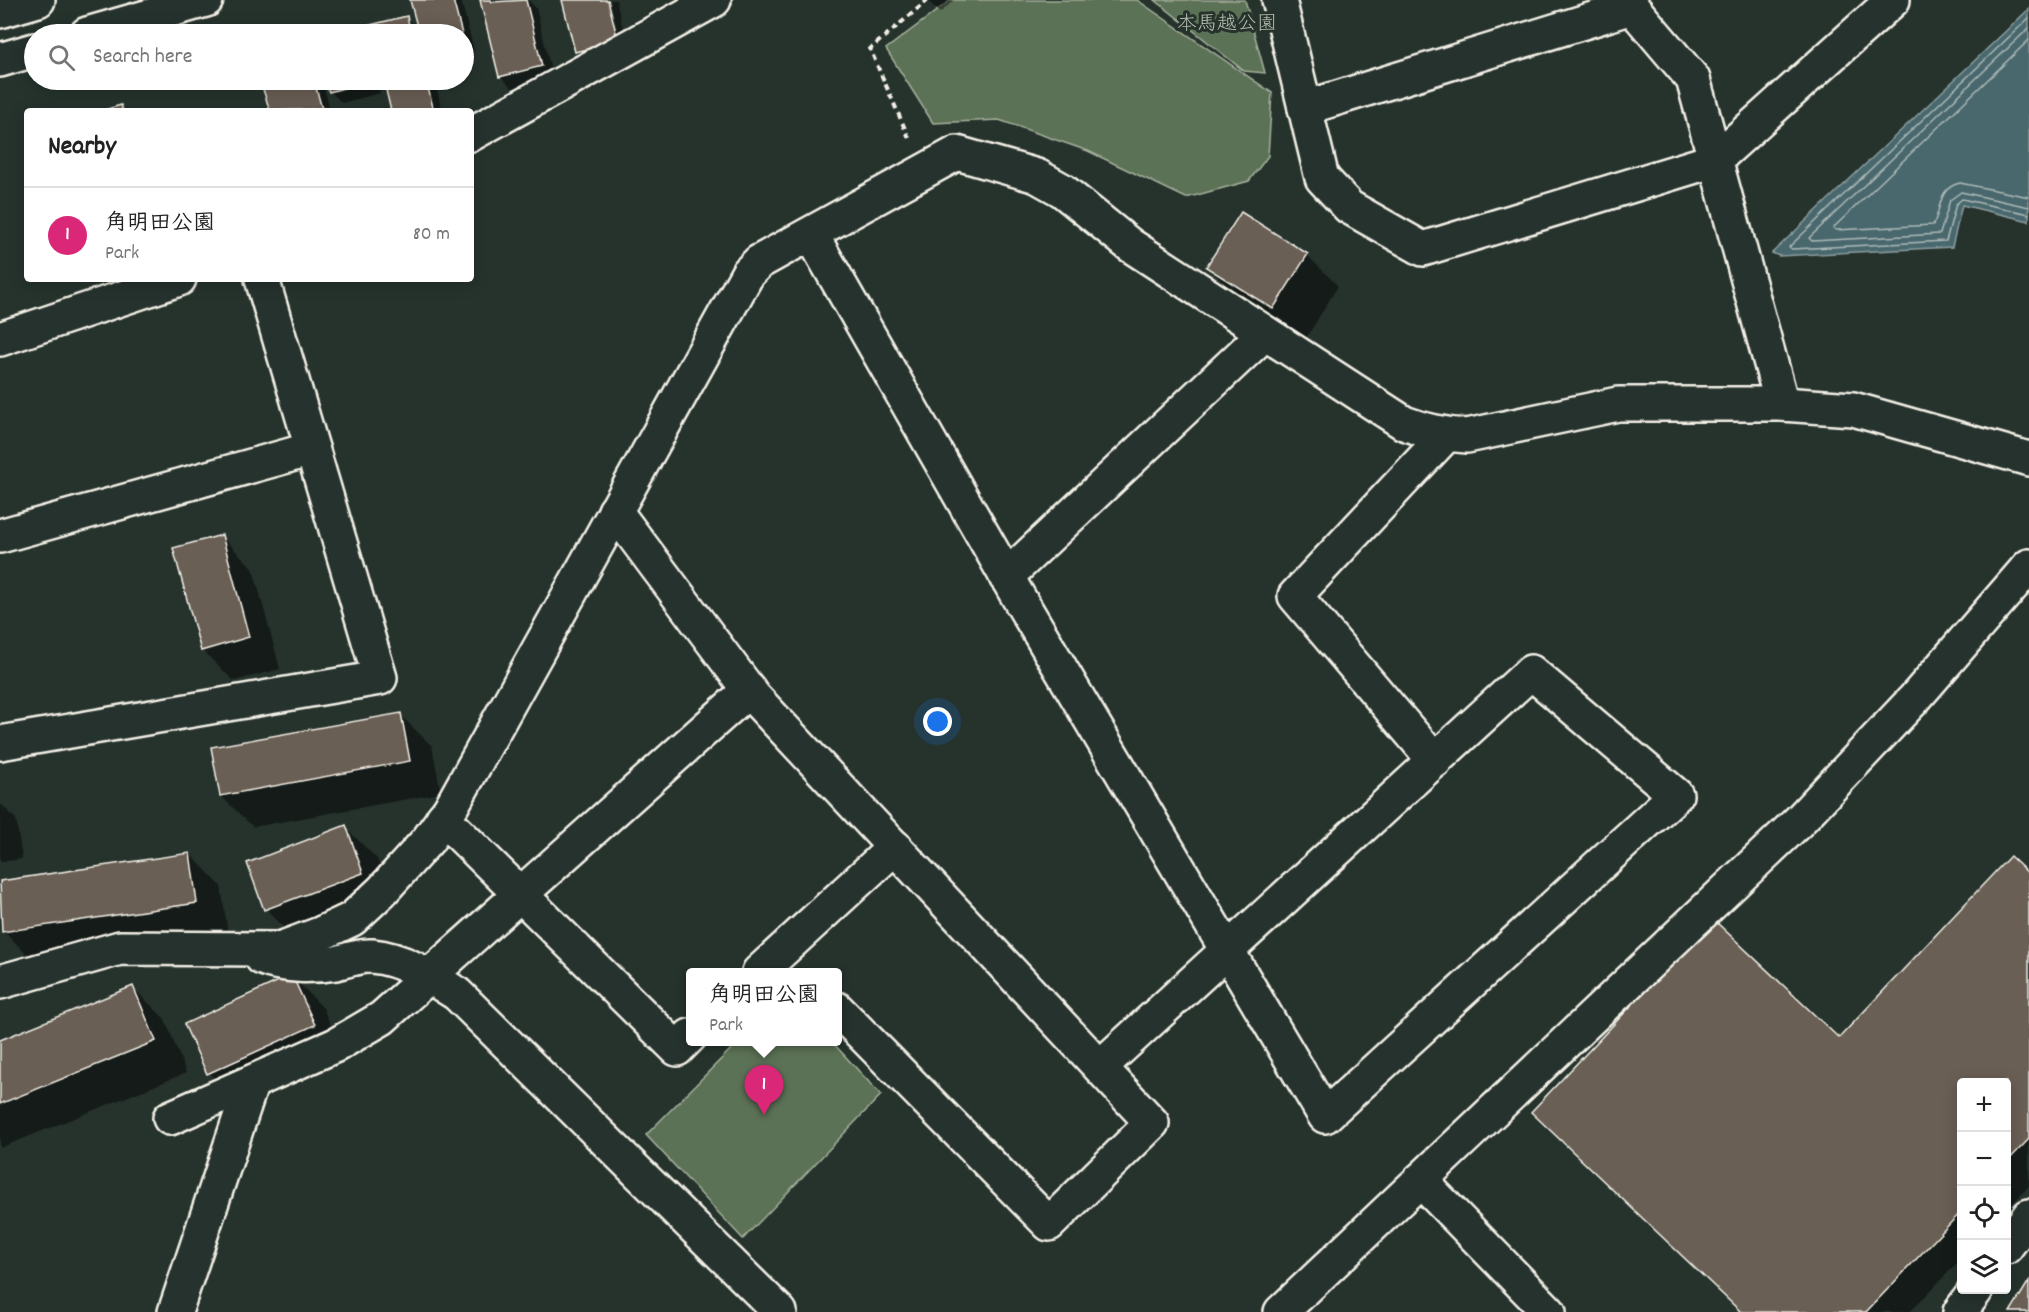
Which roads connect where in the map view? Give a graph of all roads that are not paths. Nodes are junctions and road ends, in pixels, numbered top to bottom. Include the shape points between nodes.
1 (38, 0) edge
2 (206, 0) edge
3 (714, 0) edge
4 (1279, 0) edge
5 (1893, 0) edge
6 (1629, 3) edge
7 (0, 11) edge
8 (122, 24) edge
9 (24, 53) edge
10 (0, 60) edge
11 (1305, 108) junction
12 (474, 132) edge
13 (1715, 160) junction
14 (811, 234) junction
15 (169, 282) edge
16 (263, 282) edge
17 (1265, 333) junction
18 (0, 339) edge
19 (1782, 404) junction
20 (1446, 435) junction
21 (312, 449) junction
22 (2029, 459) edge
23 (615, 511) junction
24 (0, 536) edge
25 (2029, 566) edge
26 (1006, 577) junction
27 (749, 690) junction
28 (0, 743) edge
29 (1435, 761) junction
30 (443, 818) junction
31 (895, 846) junction
32 (520, 894) junction
33 (238, 948) junction
34 (1227, 950) junction
35 (780, 966) edge
36 (430, 976) junction
37 (0, 982) edge
38 (842, 1014) edge
39 (686, 1040) edge
40 (1100, 1067) junction
41 (251, 1084) junction
42 (170, 1118) dead end
43 (1420, 1180) junction
44 (2029, 1215) edge
45 (2011, 1241) edge
46 (1973, 1294) edge
47 (176, 1312) edge
48 (780, 1312) edge
49 (1281, 1312) edge
50 (1549, 1312) edge
51 (1960, 1312) edge

1 - 7 street
2 - 8 street
3 - 12 street
4 - 11 street
5 - 13 street
6 - 11 street
6 - 13 street via 1693,79
9 - 10 street
11 - 13 street via 1322,178 1349,207 1423,249
13 - 19 street
14 - 17 street via 957,153 1037,176 1062,190 1130,245
14 - 23 street via 759,262 748,273
14 - 26 street
15 - 18 street
16 - 21 street
17 - 20 street via 1404,423
17 - 26 street
19 - 20 street via 1618,404 1467,436
19 - 22 street via 1853,410
20 - 29 street via 1294,596
21 - 24 street
21 - 28 street via 380,678
23 - 27 street
23 - 30 street
25 - 43 street via 1915,698 1798,822
26 - 34 street
27 - 31 street
27 - 32 street
29 - 34 street
29 - 34 street via 1531,672 1676,795 1325,1116
30 - 32 street
30 - 33 street via 382,891 352,919 280,949
31 - 35 street
31 - 40 street
32 - 36 street
32 - 39 street via 677,1049
33 - 36 street via 276,964 326,965 370,956 398,961
33 - 37 street via 120,948
34 - 40 street
36 - 41 street via 382,1018 336,1046
36 - 48 street via 457,994
38 - 40 street via 1049,1224 1152,1123
41 - 42 street
41 - 47 street
43 - 49 street
43 - 50 street
44 - 45 street
46 - 51 street

